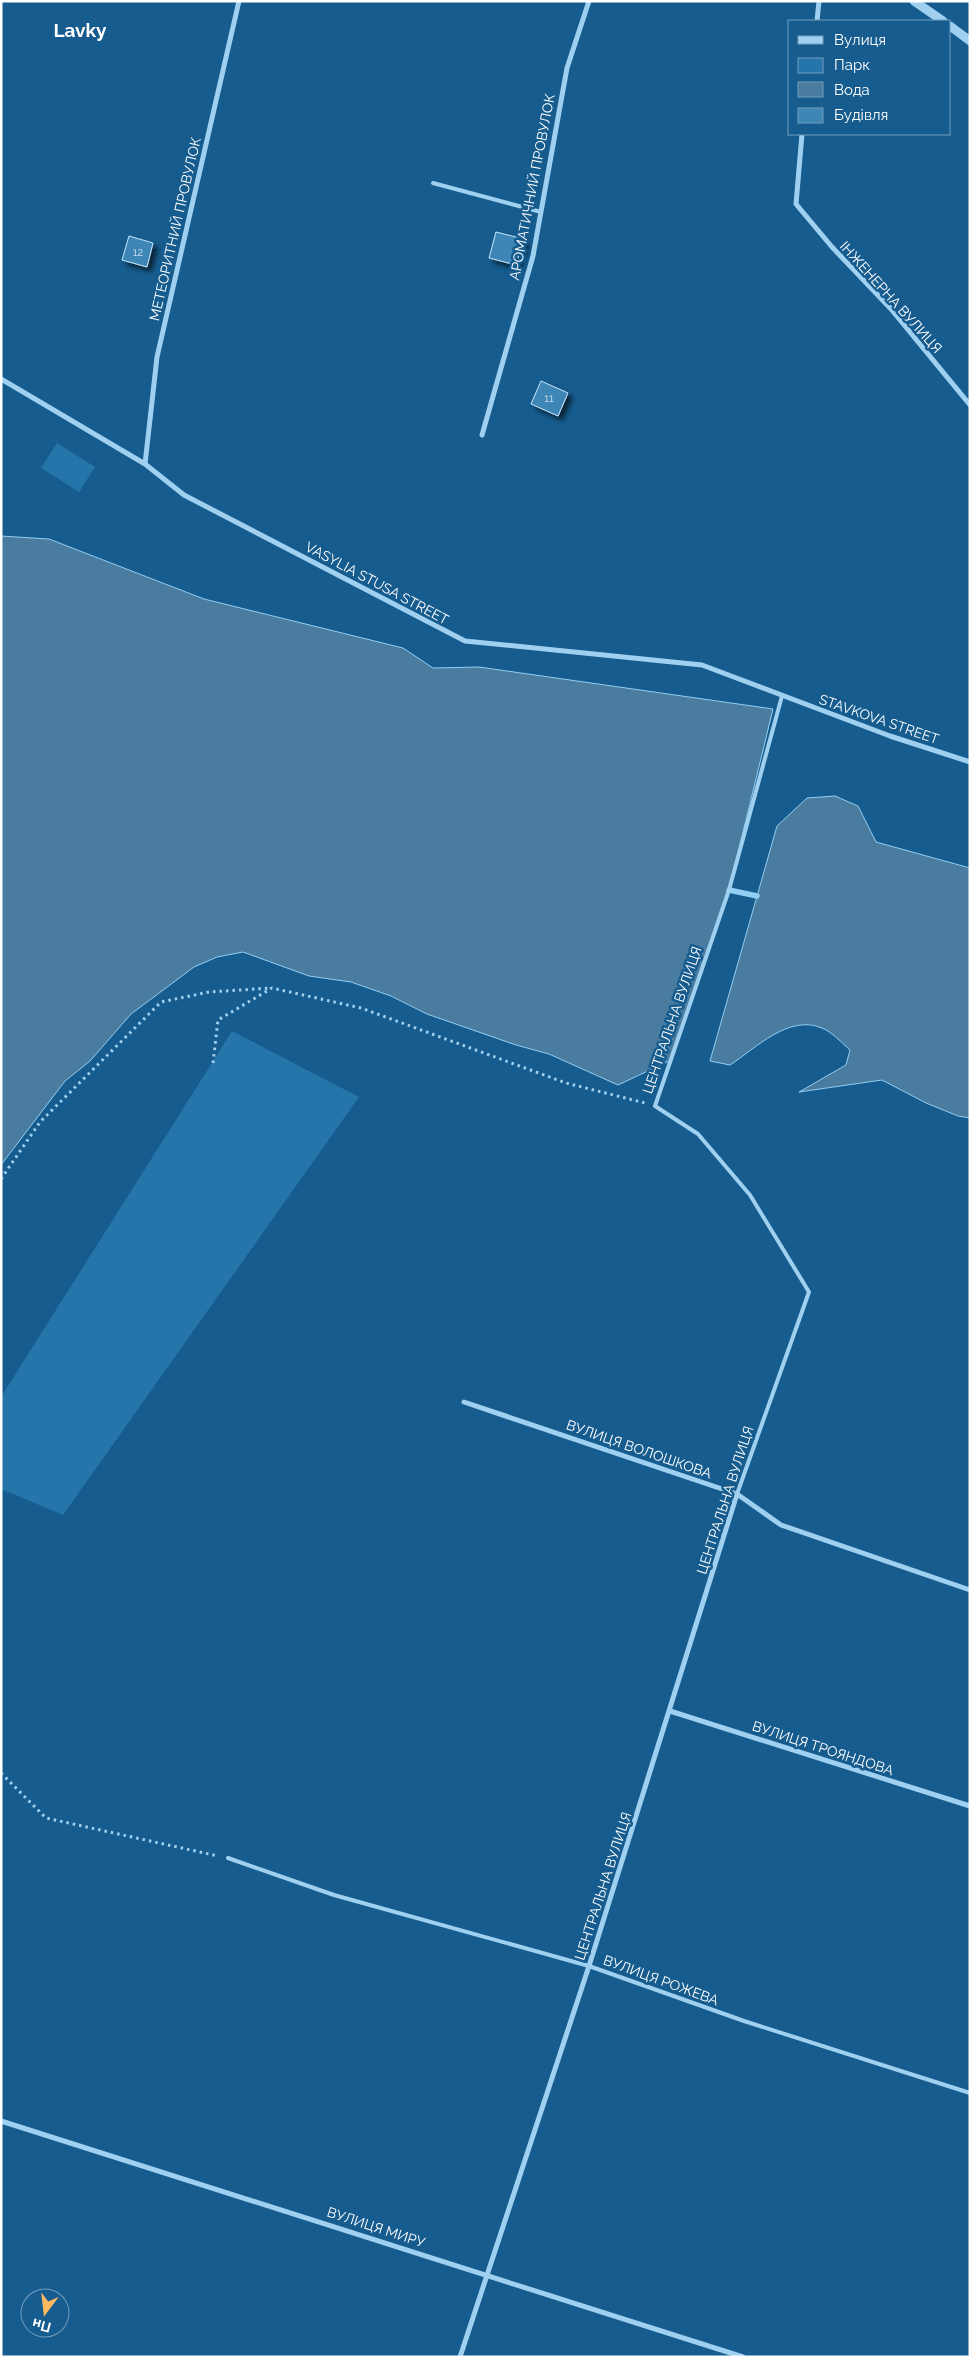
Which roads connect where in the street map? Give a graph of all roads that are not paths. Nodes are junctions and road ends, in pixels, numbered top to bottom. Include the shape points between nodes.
1 (239, 1) edge
2 (589, 1) edge
3 (819, 1) edge
4 (914, 1) edge
5 (817, 20) edge
6 (942, 20) edge
7 (951, 27) edge
8 (968, 37) edge
9 (802, 135) edge
10 (433, 183) dead end
11 (541, 212) junction
12 (1, 379) edge
13 (970, 405) edge
14 (482, 435) dead end
15 (145, 464) junction
16 (782, 696) junction
17 (970, 762) edge
18 (464, 1402) dead end
19 (737, 1494) junction
20 (970, 1590) edge
21 (670, 1711) junction
22 (970, 1806) edge
23 (228, 1858) road end
24 (589, 1966) junction
25 (970, 2094) edge
26 (1, 2121) edge
27 (488, 2274) junction
28 (460, 2357) edge
29 (743, 2357) edge

1 - 15 street, МЕТЕОРИТНИЙ ПРОВУЛОК via 157,357
2 - 11 street, АРОМАТИЧНИЙ ПРОВУЛОК via 567,68
3 - 5 street
4 - 6 street
7 - 8 street
9 - 13 street, ІНЖЕНЕРНА ВУЛИЦЯ via 796,204 832,248 891,309
10 - 11 lane
11 - 14 street, АРОМАТИЧНИЙ ПРОВУЛОК via 533,256
12 - 15 street, VASYLIA STUSA STREET
15 - 16 street, VASYLIA STUSA STREET via 184,495 465,642 702,665
16 - 17 street, STAVKOVA STREET
16 - 19 lane, ЦЕНТРАЛЬНА ВУЛИЦЯ via 729,890 655,1106 698,1134 750,1195 809,1292
18 - 19 street, ВУЛИЦЯ ВОЛОШКОВА
19 - 20 street, ВУЛИЦЯ ВОЛОШКОВА via 781,1525
19 - 21 street, ЦЕНТРАЛЬНА ВУЛИЦЯ
21 - 22 street, ВУЛИЦЯ ТРОЯНДОВА
21 - 24 street, ЦЕНТРАЛЬНА ВУЛИЦЯ
23 - 24 lane, ВУЛИЦЯ РОЖЕВА via 334,1895
24 - 25 lane, ВУЛИЦЯ РОЖЕВА via 744,2021
24 - 27 street, ЦЕНТРАЛЬНА ВУЛИЦЯ
26 - 27 street, ВУЛИЦЯ МИРУ
27 - 28 street, ЦЕНТРАЛЬНА ВУЛИЦЯ
27 - 29 street, ВУЛИЦЯ МИРУ

